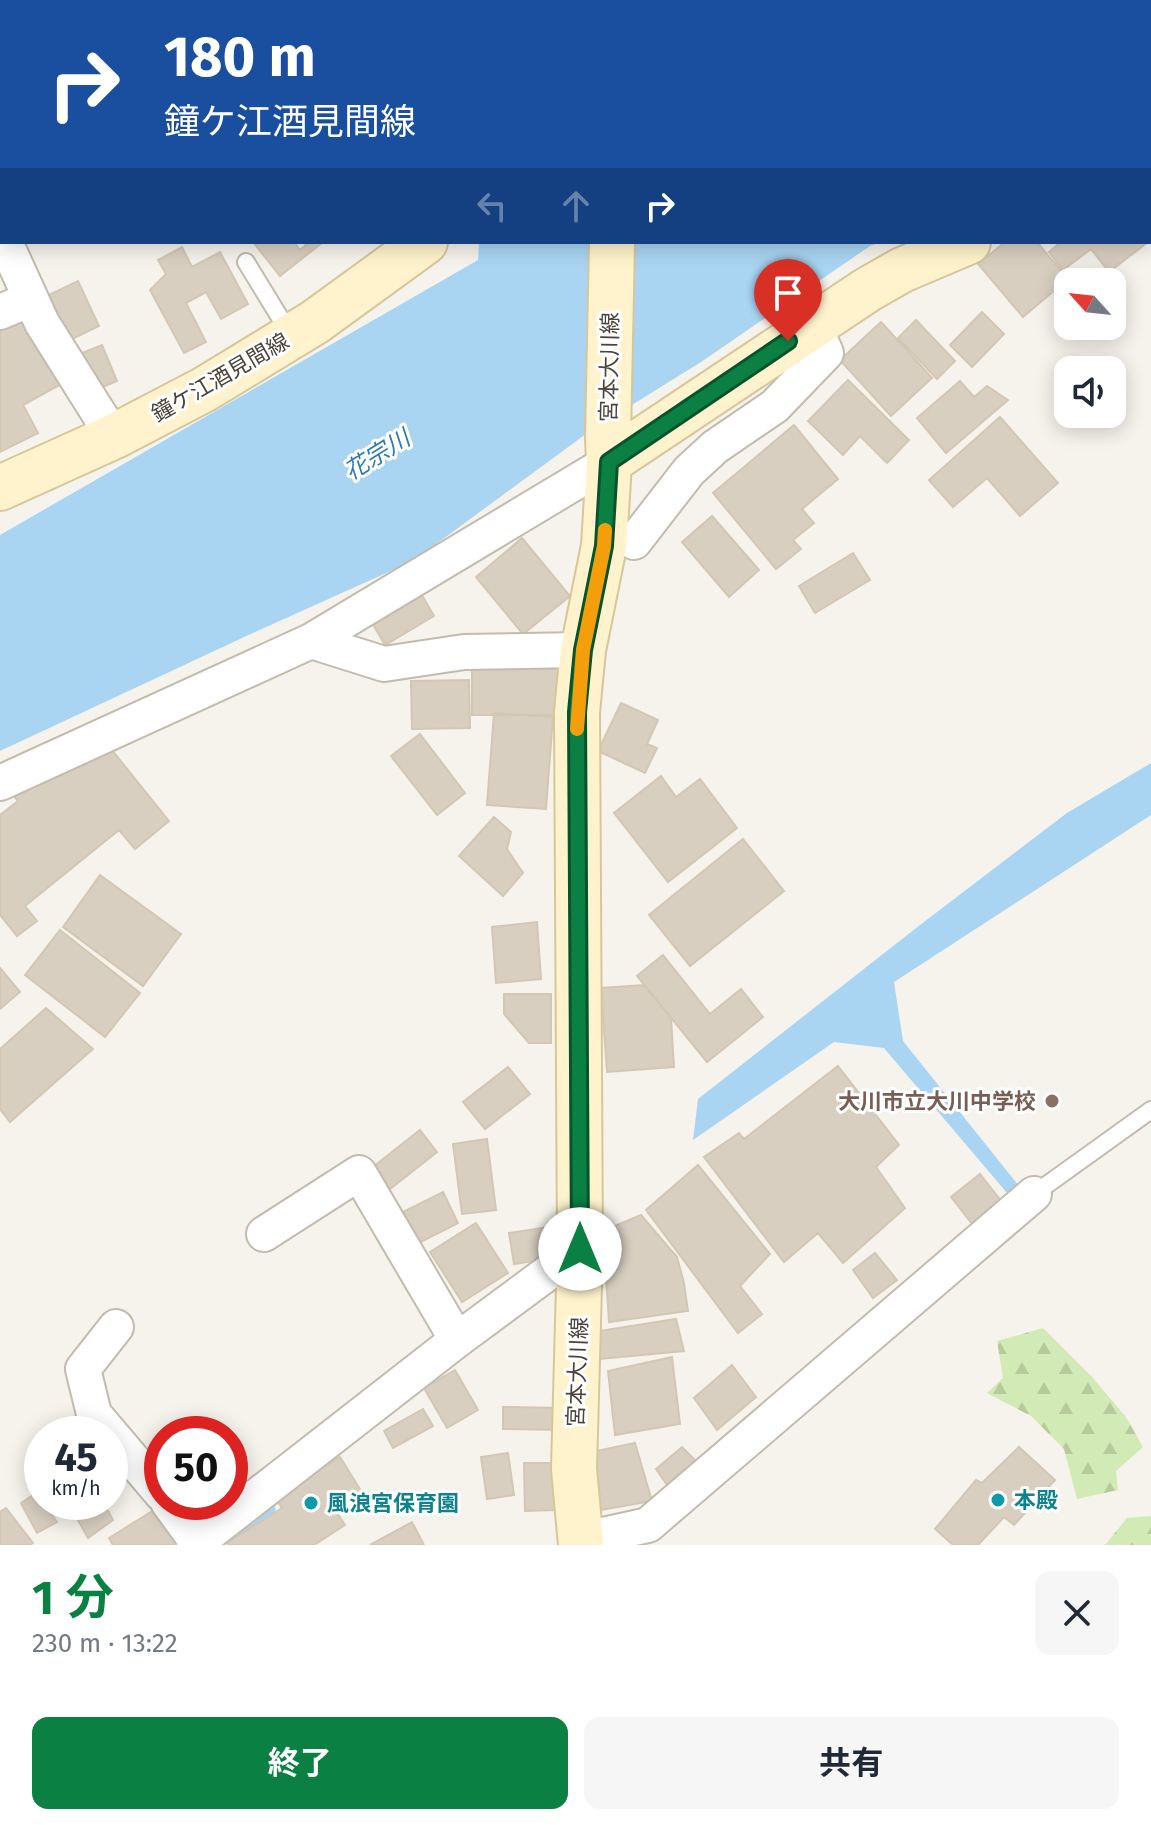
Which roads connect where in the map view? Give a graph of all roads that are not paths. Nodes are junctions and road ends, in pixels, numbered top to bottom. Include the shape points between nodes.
1 (5, 244) edge
2 (419, 244) edge
3 (612, 244) edge
4 (963, 244) edge
5 (389, 255) edge
6 (246, 262) dead end
7 (15, 305) edge
8 (813, 324) junction
9 (291, 336) junction
10 (115, 436) junction
11 (608, 450) junction
12 (0, 488) edge
13 (634, 542) dead end
14 (311, 641) junction
15 (583, 650) junction
16 (0, 783) edge
17 (1151, 1110) edge
18 (1023, 1204) joint
19 (264, 1234) dead end
20 (580, 1249) junction
21 (116, 1327) dead end
22 (457, 1340) junction
23 (144, 1473) edge
24 (180, 1520) edge
25 (580, 1542) edge
26 (196, 1544) edge

1 - 7 street
2 - 5 main road, 鐘ケ江酒見間線
3 - 11 main road, 宮本大川線
4 - 8 main road via 902,270
5 - 9 main road, 鐘ケ江酒見間線 via 315,322
6 - 9 lane
7 - 10 street via 42,323
8 - 11 main road
8 - 13 street via 826,353 775,406 689,471
9 - 10 main road, 鐘ケ江酒見間線
10 - 12 main road, 鐘ケ江酒見間線
11 - 14 street
11 - 15 main road, 宮本大川線 via 604,546
14 - 15 street via 384,664 464,652
14 - 16 street
15 - 20 main road, 宮本大川線 via 577,712
17 - 18 lane
18 - 25 street via 648,1525
19 - 22 street via 359,1173
20 - 22 street
20 - 25 main road, 宮本大川線 via 574,1469
21 - 23 street via 83,1369 94,1414
22 - 26 street
24 - 26 street

